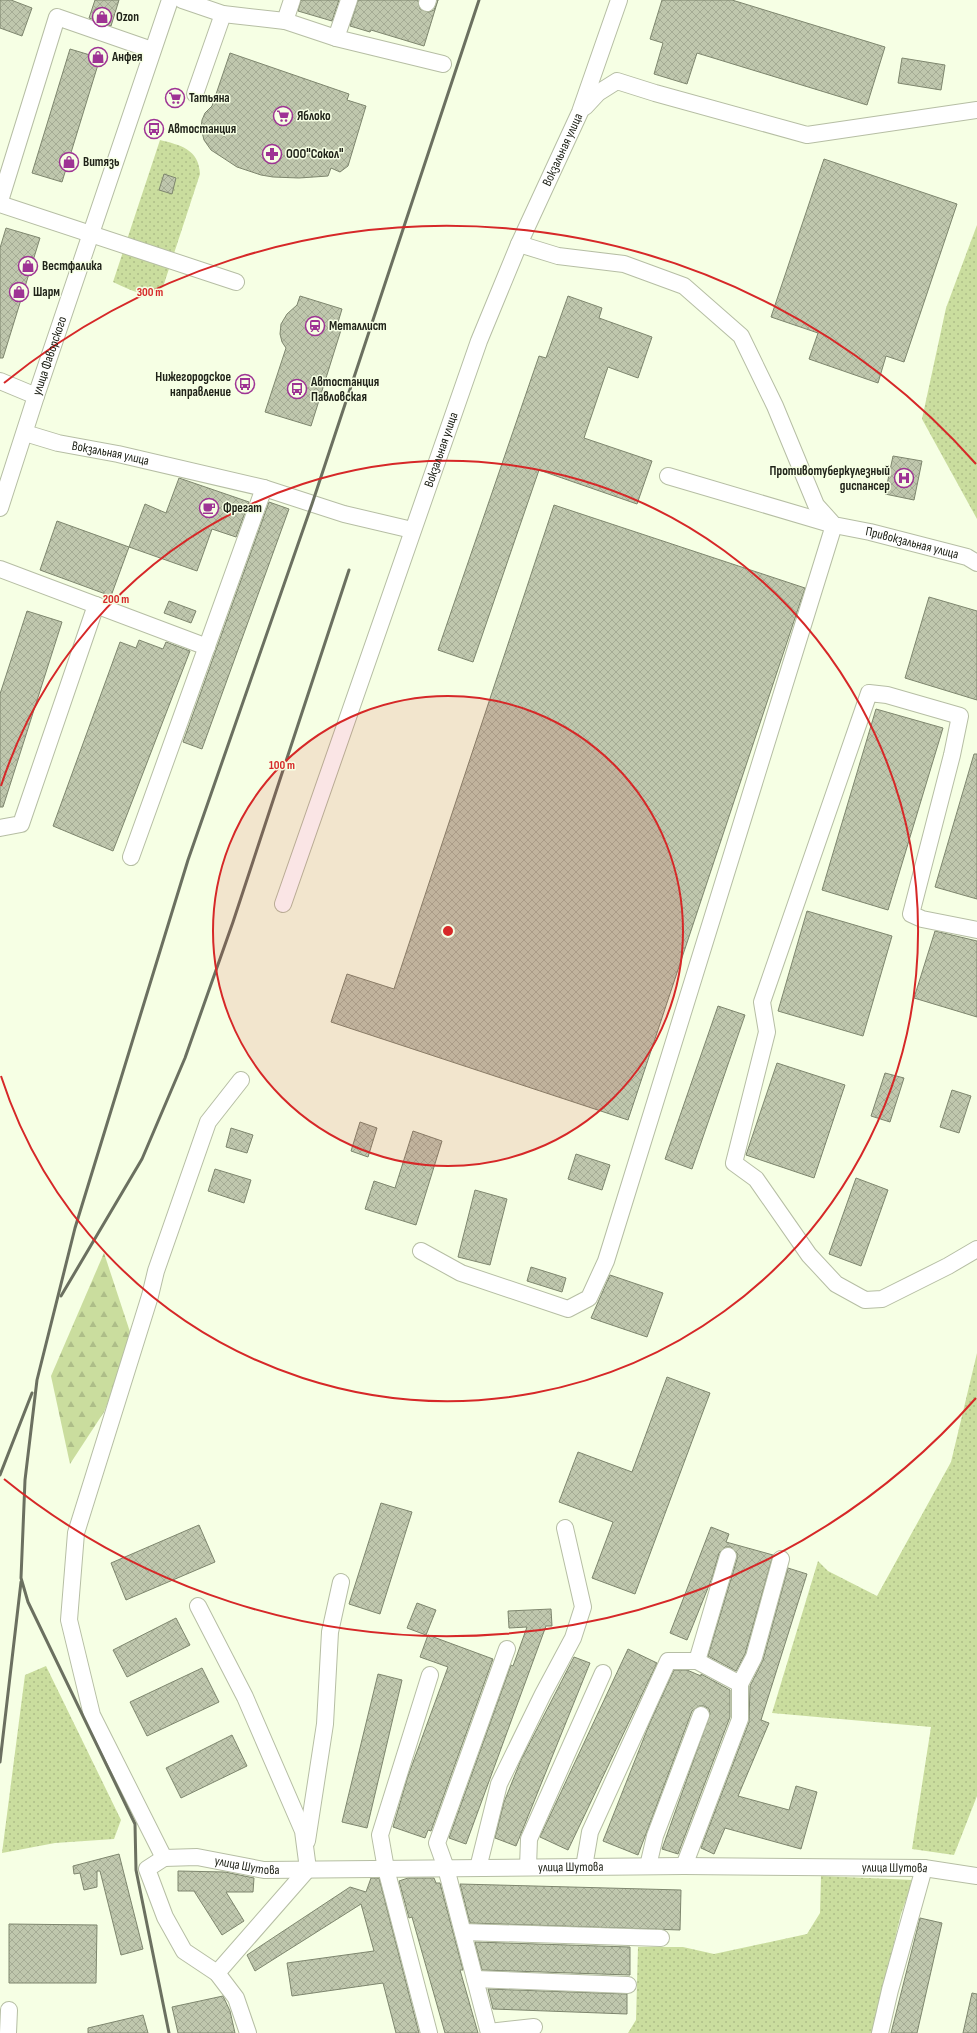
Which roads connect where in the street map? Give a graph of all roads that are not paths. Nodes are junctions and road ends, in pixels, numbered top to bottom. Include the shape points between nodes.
1 (170, 0) edge
2 (182, 0) edge
3 (292, 0) edge
4 (349, 0) edge
5 (619, 0) edge
6 (223, 14) junction
7 (284, 21) junction
8 (336, 38) junction
9 (152, 50) junction
10 (443, 64) dead end
11 (195, 94) dead end
12 (977, 110) edge
13 (580, 112) junction
14 (0, 202) edge
15 (91, 234) junction
16 (519, 244) junction
17 (236, 282) dead end
18 (0, 381) edge
19 (36, 396) junction
20 (25, 432) junction
21 (668, 476) dead end
22 (264, 488) junction
23 (0, 508) edge
24 (839, 527) junction
25 (412, 530) junction
26 (977, 563) edge
27 (0, 569) edge
28 (96, 605) junction
29 (207, 647) junction
30 (0, 828) edge
31 (131, 857) dead end
32 (283, 904) dead end
33 (977, 930) edge
34 (241, 1080) dead end
35 (977, 1250) edge
36 (421, 1251) dead end
37 (565, 1528) dead end
38 (728, 1556) dead end
39 (781, 1559) dead end
40 (341, 1582) dead end
41 (198, 1606) dead end
42 (507, 1649) dead end
43 (697, 1661) junction
44 (603, 1673) dead end
45 (430, 1675) dead end
46 (740, 1684) junction
47 (701, 1715) dead end
48 (305, 1848) junction
49 (164, 1858) junction
50 (648, 1866) junction
51 (684, 1866) junction
52 (584, 1867) junction
53 (386, 1868) junction
54 (446, 1868) junction
55 (478, 1868) junction
56 (528, 1868) junction
57 (924, 1868) junction
58 (308, 1869) junction
59 (977, 1876) edge
60 (463, 1932) junction
61 (661, 1938) dead end
62 (217, 1973) junction
63 (475, 1979) junction
64 (628, 1985) dead end
65 (9, 2010) dead end
66 (534, 2027) dead end
67 (489, 2032) edge
68 (8, 2033) edge
69 (248, 2033) edge
70 (429, 2033) edge
71 (880, 2033) edge

1 - 9 street, улица Фаворского
2 - 6 street
3 - 7 street
4 - 8 street
5 - 13 street, Вокзальная улица
6 - 7 street
6 - 11 street
7 - 8 street
8 - 10 street
9 - 14 street via 57,17
9 - 15 street, улица Фаворского
12 - 13 street via 807,135 617,81 598,93
13 - 16 street, Вокзальная улица
14 - 15 street
15 - 17 street
15 - 19 street, улица Фаворского
16 - 24 street via 558,256 624,264 684,286 741,336 776,406 816,505
16 - 25 street, Вокзальная улица via 478,341
18 - 19 street
19 - 20 street, улица Фаворского
20 - 22 street, Вокзальная улица via 58,444 118,454
20 - 23 street, улица Фаворского
21 - 24 street, Привокзальная улица
22 - 25 street, Вокзальная улица via 344,514
22 - 29 street
24 - 26 street, Привокзальная улица via 870,532 966,557
24 - 36 street via 606,1261 589,1298 568,1309 461,1273
25 - 32 street
27 - 28 street
28 - 29 street
28 - 30 street via 21,824
29 - 31 street
33 - 35 street via 922,919 910,914 960,716 887,695 870,694 762,1002 767,1032 734,1163 756,1179 810,1255 836,1284 865,1300 882,1299
34 - 49 street via 208,1122 156,1271 76,1532 69,1620 92,1715
37 - 55 street via 583,1607 573,1638 499,1784
38 - 43 street
39 - 46 street via 754,1657
40 - 48 street via 330,1632 325,1724
41 - 48 street via 245,1697 303,1831
42 - 54 street via 437,1843
43 - 46 street
43 - 52 street via 668,1661 590,1832
44 - 56 street via 529,1839
45 - 53 street via 380,1835
46 - 51 street via 740,1720
47 - 50 street via 655,1836
48 - 58 street
49 - 58 street, улица Шутова via 197,1857 264,1870
49 - 62 street via 147,1869 165,1917 184,1951
50 - 51 street, улица Шутова
50 - 52 street, улица Шутова
51 - 57 street, улица Шутова
52 - 56 street, улица Шутова
53 - 54 street, улица Шутова
53 - 58 street, улица Шутова
53 - 70 street
54 - 55 street, улица Шутова
54 - 60 street
55 - 56 street, улица Шутова
57 - 59 street, улица Шутова
57 - 71 street
58 - 62 street
60 - 61 street
60 - 63 street
62 - 69 street via 236,1998
63 - 64 street
63 - 67 street
65 - 68 street
66 - 67 street

